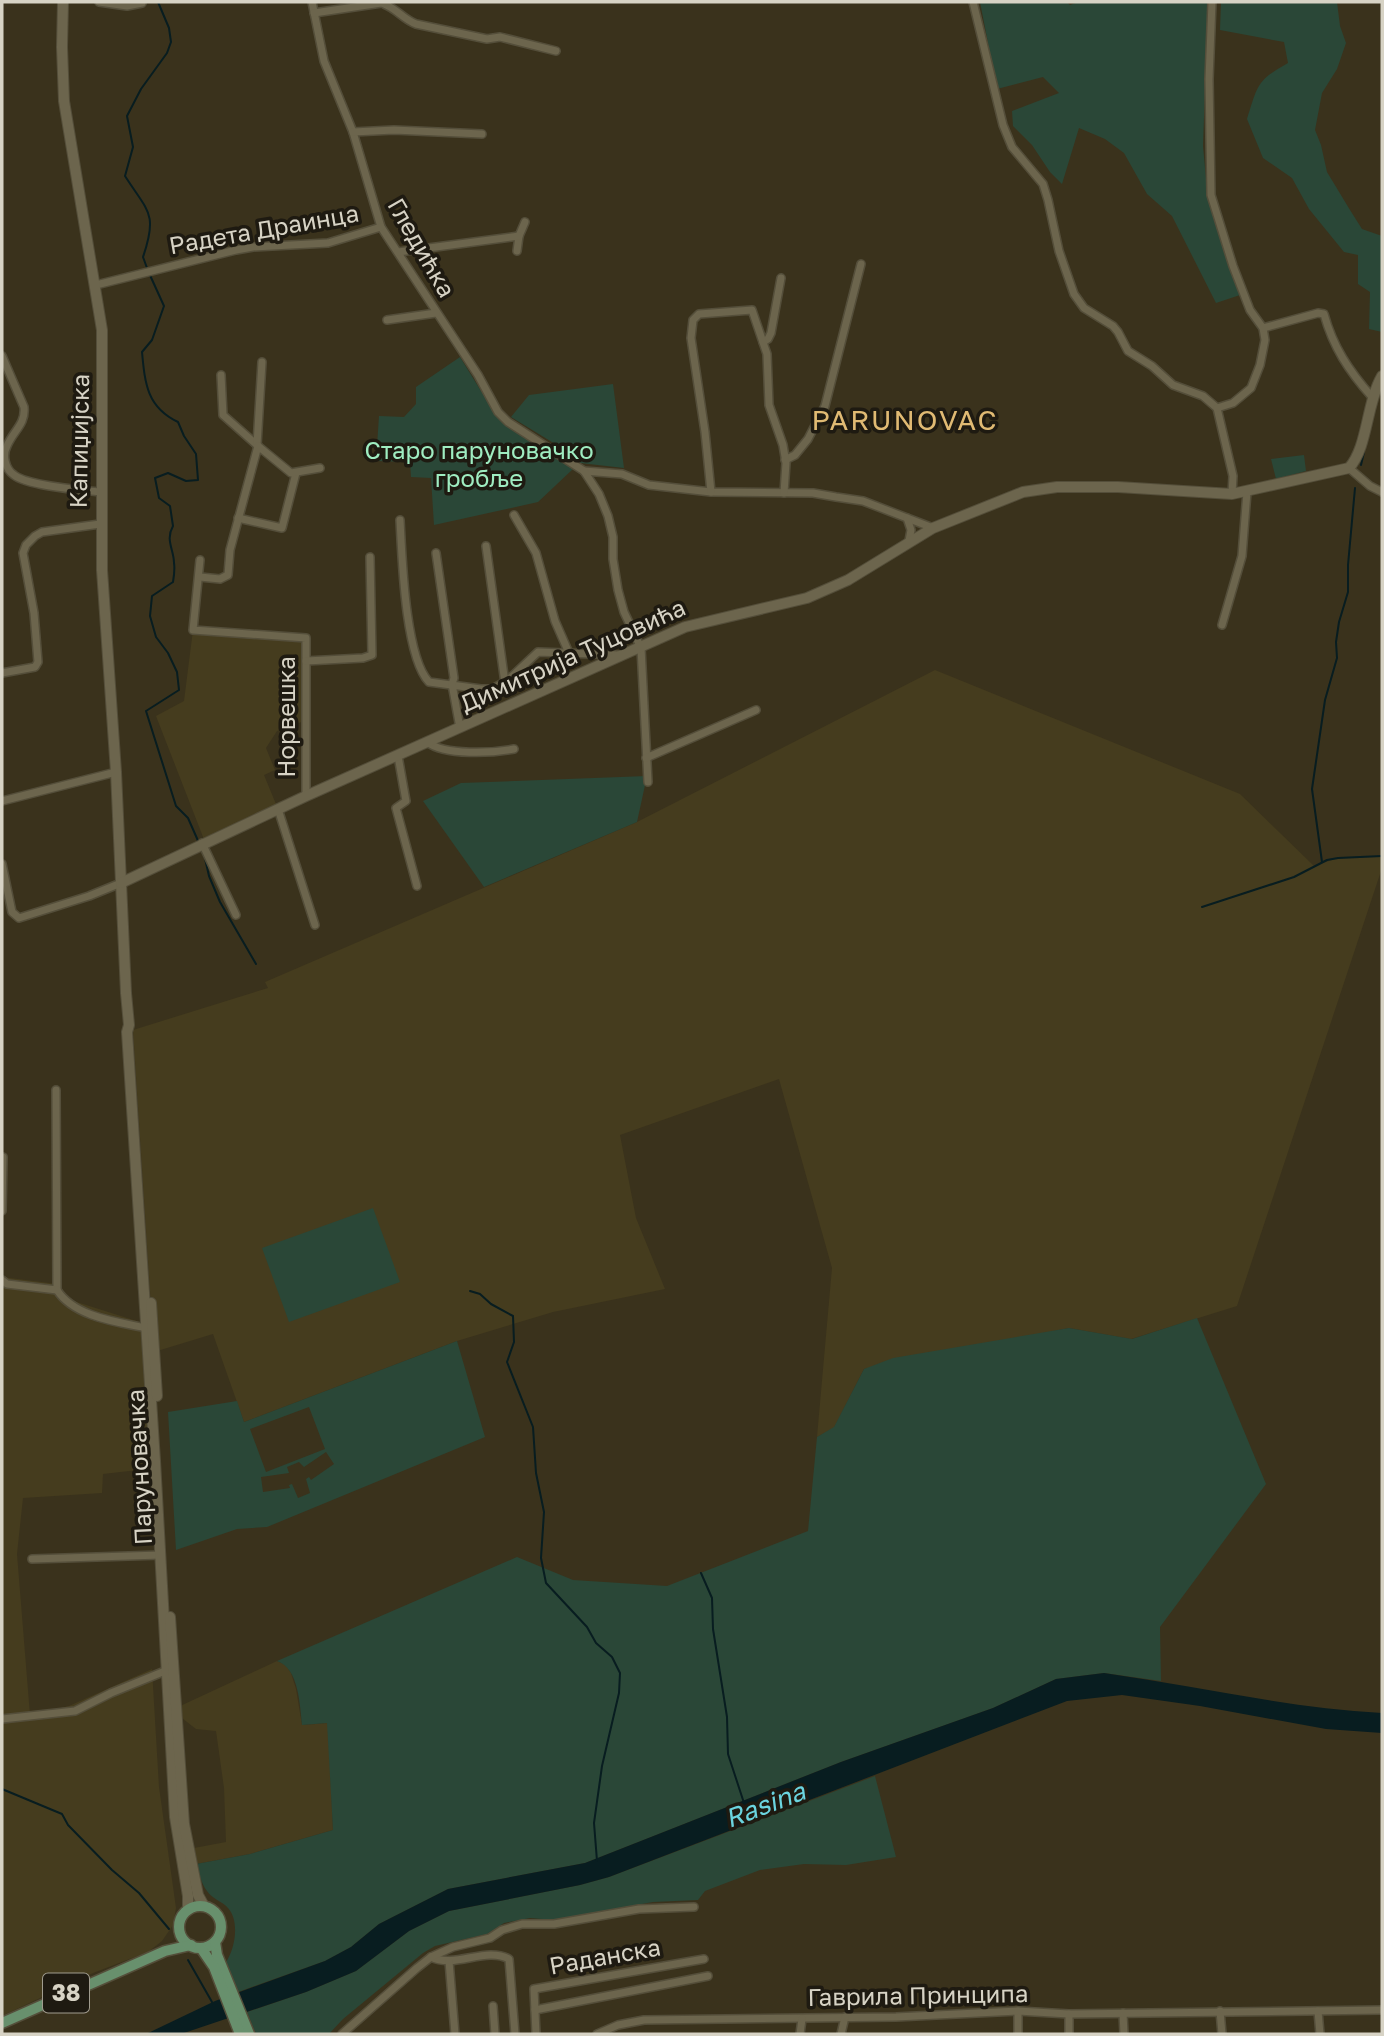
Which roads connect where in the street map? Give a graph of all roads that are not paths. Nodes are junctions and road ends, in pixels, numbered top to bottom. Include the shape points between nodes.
1 (63, 2) edge
2 (99, 2) edge
3 (312, 2) edge
4 (973, 2) edge
5 (1212, 2) edge
6 (142, 3) edge
7 (386, 3) edge
8 (314, 13) junction
9 (556, 51) dead end
10 (353, 132) junction
11 (482, 134) dead end
12 (525, 222) dead end
13 (381, 227) junction
14 (519, 236) junction
15 (517, 251) dead end
16 (398, 252) junction
17 (861, 264) dead end
18 (781, 278) dead end
19 (96, 285) junction
20 (436, 313) junction
21 (387, 320) dead end
22 (1263, 328) junction
23 (763, 342) junction
24 (2, 356) edge
25 (262, 362) dead end
26 (221, 375) dead end
27 (1382, 376) edge
28 (1372, 397) junction
29 (1217, 408) junction
30 (258, 445) junction
31 (785, 460) junction
32 (4, 465) edge
33 (320, 468) dead end
34 (1349, 468) junction
35 (584, 471) junction
36 (296, 473) junction
37 (605, 473) junction
38 (100, 492) junction
39 (711, 492) junction
40 (1247, 492) junction
41 (1382, 492) edge
42 (784, 493) junction
43 (599, 494) junction
44 (1232, 494) junction
45 (514, 515) dead end
46 (907, 517) junction
47 (238, 519) junction
48 (400, 520) dead end
49 (100, 524) junction
50 (933, 528) junction
51 (909, 541) junction
52 (486, 546) dead end
53 (436, 553) dead end
54 (370, 557) dead end
55 (200, 560) dead end
56 (200, 577) junction
57 (1222, 625) dead end
58 (641, 648) junction
59 (569, 653) junction
60 (623, 656) junction
61 (306, 660) junction
62 (2, 673) edge
63 (505, 683) junction
64 (452, 684) junction
65 (757, 710) dead end
66 (460, 728) junction
67 (427, 742) junction
68 (514, 750) dead end
69 (397, 756) junction
70 (646, 758) junction
71 (116, 772) junction
72 (648, 782) dead end
73 (306, 796) junction
74 (2, 802) edge
75 (278, 809) junction
76 (204, 842) junction
77 (2, 864) edge
78 (121, 883) junction
79 (417, 886) dead end
80 (236, 915) dead end
81 (315, 925) dead end
82 (132, 1043) junction
83 (56, 1090) dead end
84 (4, 1157) dead end
85 (2, 1211) edge
86 (2, 1280) edge
87 (57, 1290) junction
88 (146, 1328) junction
89 (160, 1555) junction
90 (32, 1559) dead end
91 (170, 1669) junction
92 (2, 1719) edge
93 (204, 1906) junction
94 (694, 1907) dead end
95 (188, 1910) junction
96 (180, 1931) junction
97 (215, 1942) junction
98 (196, 1946) junction
99 (165, 1951) junction
100 (431, 1957) junction
101 (705, 1959) dead end
102 (449, 1961) junction
103 (217, 1966) junction
104 (708, 1976) dead end
105 (493, 2006) dead end
106 (535, 2010) junction
107 (1382, 2010) edge
108 (1018, 2011) junction
109 (1220, 2011) junction
110 (1318, 2011) junction
111 (1069, 2014) junction
112 (1124, 2014) junction
113 (845, 2017) junction
114 (802, 2019) junction
115 (2, 2023) edge
116 (618, 2025) junction
117 (240, 2034) edge
118 (249, 2034) edge
119 (342, 2034) edge
120 (455, 2034) edge
121 (495, 2034) edge
122 (515, 2034) edge
123 (536, 2034) edge
124 (597, 2034) edge
125 (620, 2034) edge
126 (800, 2034) edge
127 (841, 2034) edge
128 (1018, 2034) edge
129 (1069, 2034) edge
130 (1124, 2034) edge
131 (1222, 2034) edge
132 (1320, 2034) edge

1 - 19 main road, Капиџијска via 64,101
2 - 6 street
3 - 8 street, Гледићка
4 - 29 street via 1003,125 1012,147 1043,184 1074,294 1084,308 1118,331 1128,351 1173,385 1203,396
5 - 22 street via 1211,194 1250,310
7 - 8 street
7 - 9 street via 416,24
8 - 10 street, Гледићка via 324,61
10 - 11 street
10 - 13 street, Гледићка
12 - 14 street
13 - 16 street, Гледићка
13 - 19 street, Радета Драинца via 328,243 253,247
14 - 15 street
14 - 16 street
16 - 20 street, Гледићка
17 - 31 street via 825,406 808,439
18 - 23 street via 770,336
19 - 38 main road, Капиџијска via 103,377
20 - 21 street
20 - 35 street, Гледићка via 498,412
22 - 28 street via 1324,314 1336,350
22 - 29 street via 1264,349 1251,388 1233,403
23 - 31 street via 769,404
23 - 39 street via 752,310 699,314 693,320 691,338
24 - 32 street via 25,415 5,450
25 - 30 street
26 - 30 street via 222,412
27 - 28 main road
28 - 34 main road via 1359,451
29 - 44 street via 1233,476
30 - 36 street
30 - 47 street
31 - 42 street
32 - 38 street via 20,479
33 - 36 street
34 - 40 main road, Димитрија Туцовића
34 - 41 street
35 - 37 street
35 - 43 street
36 - 47 street via 282,528
37 - 39 street via 622,474 649,485
37 - 43 street
38 - 49 main road, Капиџијска
39 - 42 street
40 - 44 main road, Димитрија Туцовића
40 - 57 street via 1242,556
42 - 46 street via 863,501
43 - 58 street via 613,537 624,612
44 - 50 main road, Димитрија Туцовића via 1057,487 1023,492
45 - 59 street via 536,553
46 - 50 street
46 - 51 street
47 - 56 street via 227,577
48 - 64 street via 416,659 429,682
49 - 62 street via 42,532 23,553 38,665
49 - 71 main road, Капиџијска
50 - 51 main road, Димитрија Туцовића
51 - 58 main road, Димитрија Туцовића via 848,580 807,598 699,622
52 - 63 street
53 - 64 street
54 - 61 street via 373,655
55 - 56 street, Норвешка
56 - 61 street, Норвешка via 193,630 306,638
58 - 60 main road, Димитрија Туцовића
58 - 70 street
59 - 60 street
59 - 63 street via 538,652
60 - 66 main road, Димитрија Туцовића
61 - 73 street, Норвешка
63 - 64 street via 481,690
64 - 66 street
65 - 70 street
66 - 67 main road, Димитрија Туцовића
67 - 68 street via 461,751
67 - 69 main road, Димитрија Туцовића
69 - 73 main road, Димитрија Туцовића
69 - 79 street via 405,801 396,808
70 - 72 street
71 - 74 street
71 - 78 main road, Капиџијска
73 - 75 main road, Димитрија Туцовића
75 - 76 main road, Димитрија Туцовића
75 - 81 street
76 - 78 main road, Димитрија Туцовића
76 - 80 street
77 - 78 street via 12,912 19,918
78 - 82 main road, Паруновачка via 127,1032
82 - 88 main road, Паруновачка
82 - 91 main road, Паруновачка
83 - 87 street
84 - 85 street
86 - 87 street
87 - 88 street via 83,1311
88 - 89 main road, Паруновачка
89 - 90 street
89 - 91 main road, Паруновачка
91 - 92 street via 75,1711
91 - 93 main road, Паруновачка via 184,1824
91 - 95 main road, Паруновачка via 175,1817
93 - 95 main road
93 - 97 main road via 214,1911 220,1922
94 - 100 street via 522,1924
95 - 96 main road, 38
96 - 98 main road
96 - 99 main road, 38
97 - 98 main road, 38
97 - 103 main road
98 - 99 main road, 38
98 - 103 main road
99 - 115 main road, 38
100 - 102 street
100 - 119 street
101 - 106 street, Раданска via 534,1989
102 - 120 street
102 - 122 street via 509,1959
103 - 117 main road
103 - 118 main road
104 - 106 street, Раданска
105 - 121 street
106 - 123 street, Раданска
107 - 110 street, Гаврила Принципа
108 - 111 street, Гаврила Принципа
108 - 113 street, Гаврила Принципа
108 - 128 street
109 - 110 street, Гаврила Принципа
109 - 112 street, Гаврила Принципа
109 - 131 street
110 - 132 street
111 - 112 street, Гаврила Принципа
111 - 129 street
112 - 130 street
113 - 114 street, Гаврила Принципа
113 - 127 street
114 - 116 street, Гаврила Принципа via 644,2020
114 - 126 street
116 - 124 street, Гаврила Принципа
116 - 125 street

